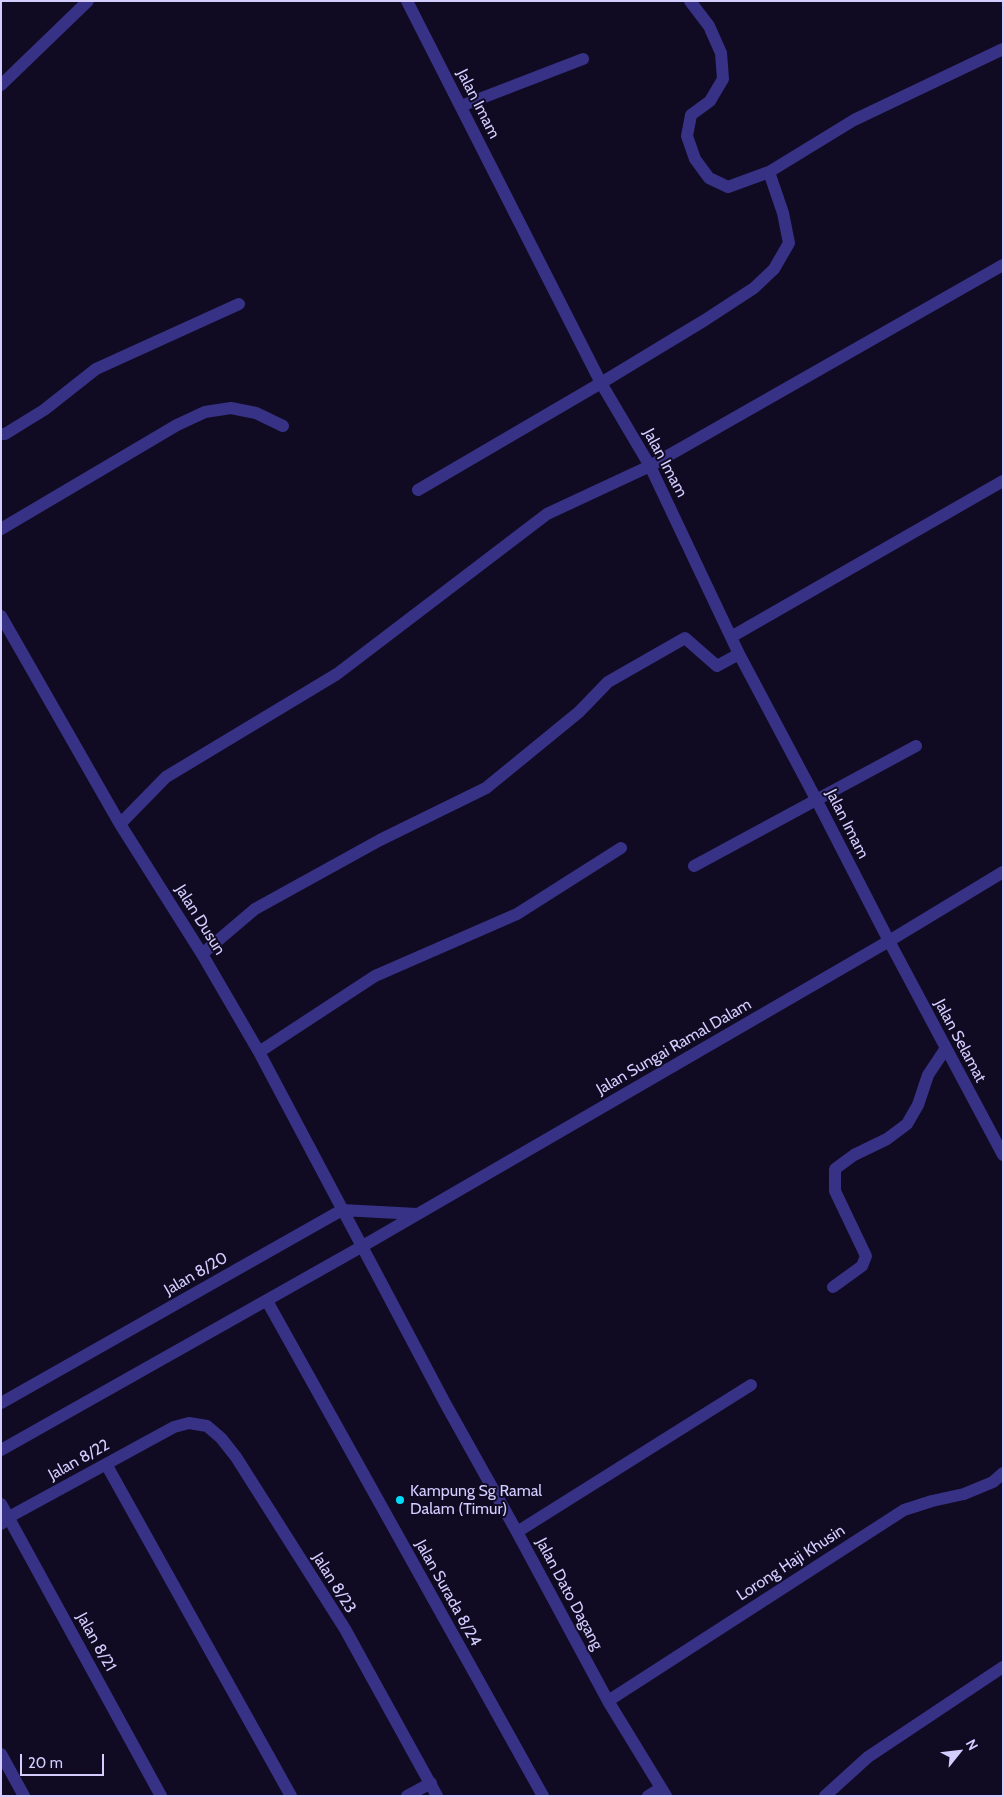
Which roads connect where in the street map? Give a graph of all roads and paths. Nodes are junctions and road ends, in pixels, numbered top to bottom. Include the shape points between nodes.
1 (88, 1) edge
2 (407, 1) edge
3 (690, 1) edge
4 (1003, 49) edge
5 (583, 59) dead end
6 (1, 86) edge
7 (461, 106) junction
8 (769, 172) junction
9 (1003, 265) edge
10 (239, 304) dead end
11 (601, 383) junction
12 (283, 426) dead end
13 (1, 434) edge
14 (650, 466) junction
15 (1003, 481) edge
16 (418, 490) dead end
17 (1, 529) edge
18 (1, 616) edge
19 (730, 637) junction
20 (739, 654) junction
21 (916, 746) dead end
22 (816, 799) junction
23 (120, 824) junction
24 (620, 848) dead end
25 (694, 866) dead end
26 (1003, 872) edge
27 (889, 941) junction
28 (202, 954) junction
29 (946, 1048) junction
30 (260, 1052) junction
31 (1003, 1155) edge
32 (342, 1210) junction
33 (418, 1214) junction
34 (361, 1247) junction
35 (833, 1287) dead end
36 (267, 1301) junction
37 (751, 1385) dead end
38 (1, 1404) edge
39 (174, 1427) joint
40 (1, 1450) edge
41 (106, 1464) junction
42 (1003, 1473) edge
43 (1, 1504) edge
44 (5, 1520) edge
45 (517, 1532) junction
46 (1003, 1667) edge
47 (608, 1701) junction
48 (1, 1754) edge
49 (431, 1783) junction
50 (663, 1792) edge
51 (24, 1796) edge
52 (161, 1796) edge
53 (291, 1796) edge
54 (407, 1796) edge
55 (437, 1796) edge
56 (543, 1796) edge
57 (648, 1796) edge
58 (825, 1796) edge

1 - 6 street
2 - 7 street, Jalan Imam
3 - 8 street via 709,26 721,53 723,79 710,101 691,116 686,136 695,159 710,178 728,187
4 - 8 street via 854,120
5 - 7 street
7 - 11 street, Jalan Imam
8 - 11 street via 789,243 774,269 754,288
9 - 14 street
10 - 13 street via 96,369 44,410
11 - 14 street, Jalan Imam
11 - 16 street
12 - 17 street via 256,413 231,408 205,412 176,425
14 - 19 street, Jalan Imam
14 - 23 street via 548,514 337,674 166,777
15 - 19 street
18 - 23 street, Jalan Dusun
19 - 20 street, Jalan Imam
20 - 22 street, Jalan Imam
20 - 28 street via 717,666 685,638 608,682 579,712 486,788 380,840 255,909
21 - 22 street
22 - 25 street
22 - 27 street, Jalan Imam
23 - 28 street, Jalan Dusun
24 - 30 street via 517,914 375,976
26 - 27 street, Jalan Sungai Ramal Dalam
27 - 29 street, Jalan Selamat
27 - 33 street, Jalan Sungai Ramal Dalam
28 - 30 street, Jalan Dusun
29 - 31 street, Jalan Selamat
29 - 35 street via 928,1075 918,1105 907,1124 888,1139 854,1155 835,1169 835,1191 866,1256 862,1266
30 - 32 street, Jalan Dusun
32 - 33 street
32 - 34 street, Jalan Dusun
32 - 38 street, Jalan 8/20
33 - 34 street, Jalan Sungai Ramal Dalam
34 - 36 street
34 - 45 street, Jalan Dato Dagang
36 - 40 street
36 - 56 street, Jalan Surada 8/24
37 - 45 street
39 - 41 street, Jalan 8/22
39 - 49 street, Jalan 8/23 via 190,1423 207,1426 236,1458 345,1629
41 - 44 street, Jalan 8/22
41 - 53 street
42 - 47 street, Lorong Haji Khusin via 993,1482 964,1494 904,1510
43 - 44 street, Jalan 8/21
44 - 52 street, Jalan 8/21
45 - 47 street, Jalan Dato Dagang
46 - 58 street via 868,1757
47 - 50 street, Jalan Dato Dagang
48 - 51 street
49 - 54 street
49 - 55 street, Jalan 8/23
50 - 57 street

